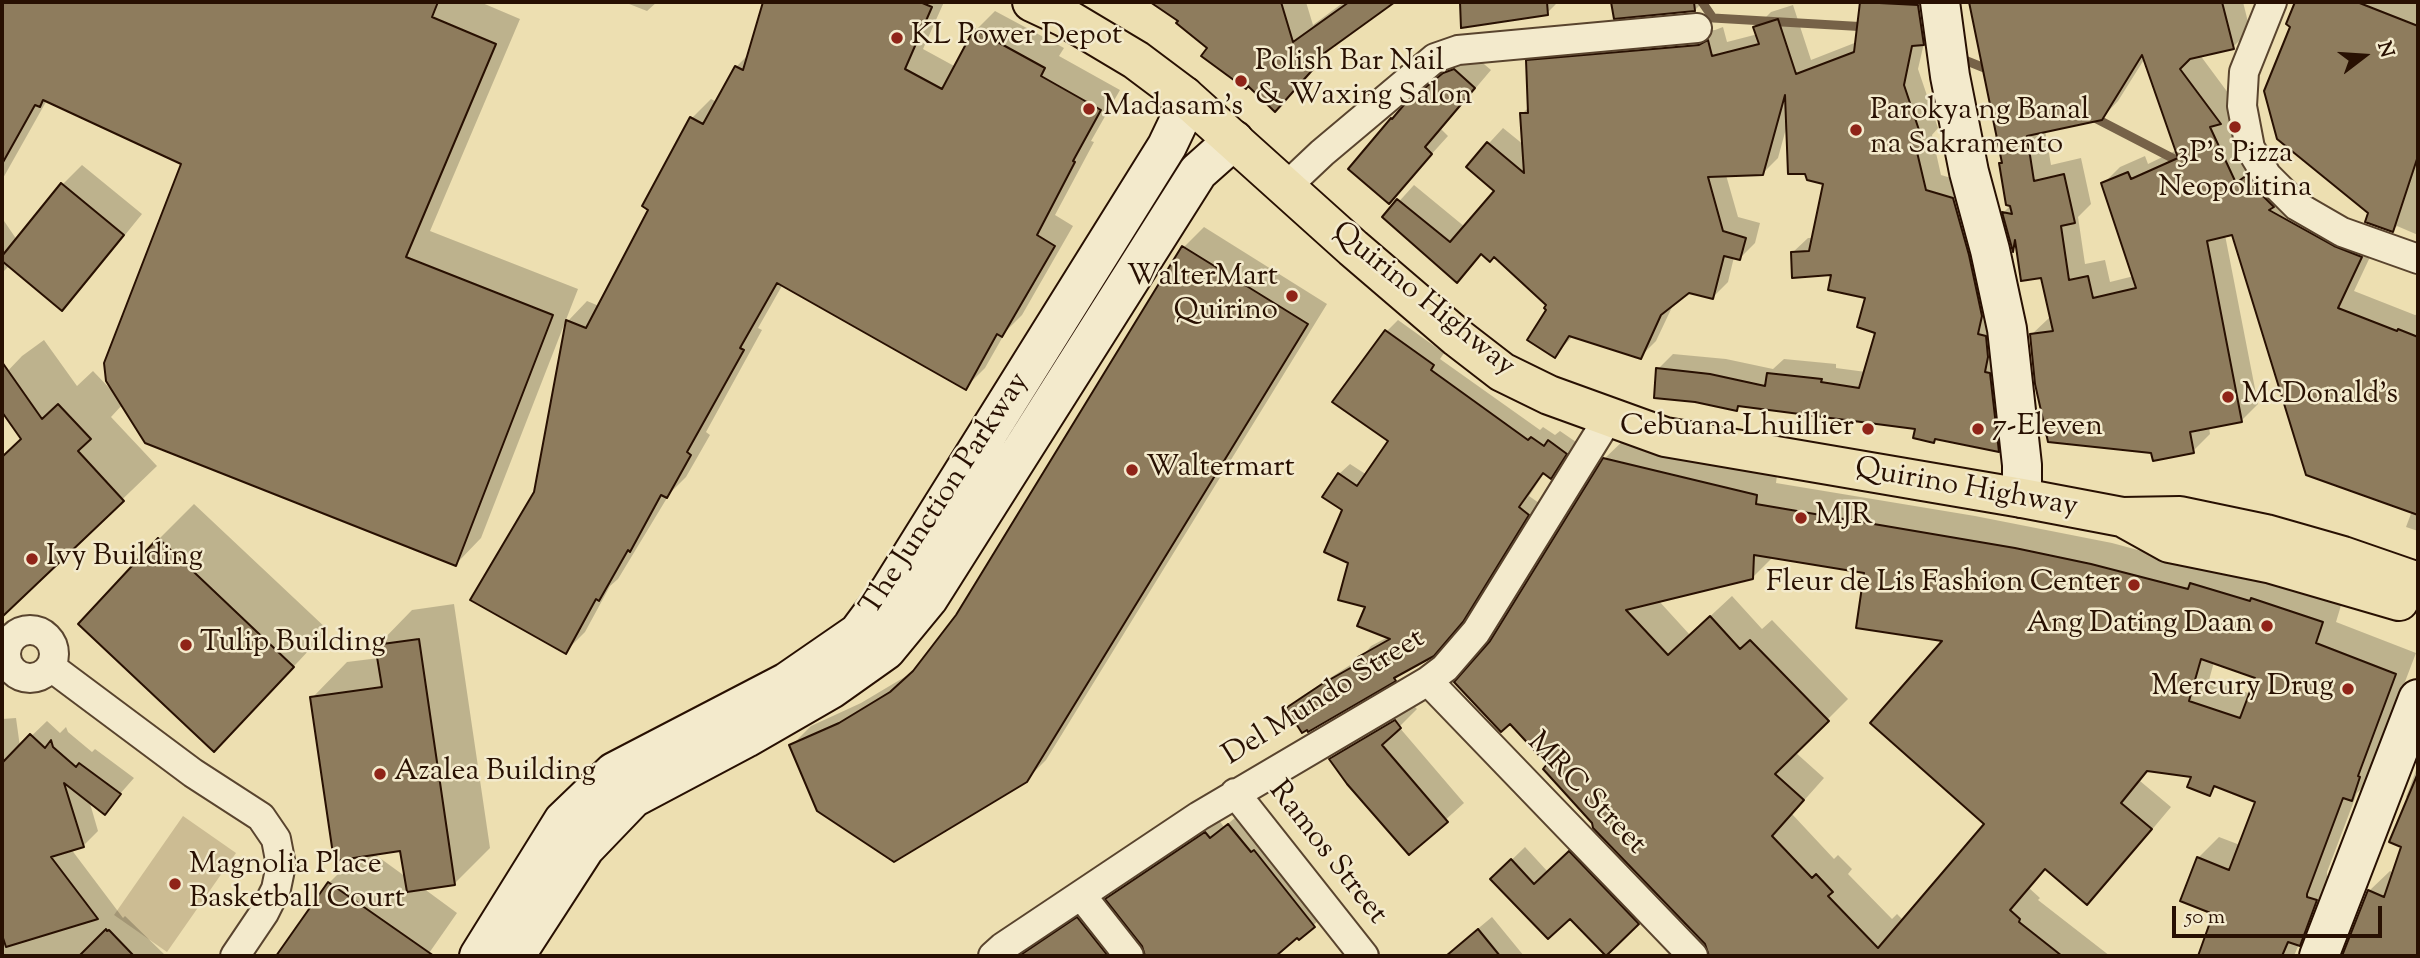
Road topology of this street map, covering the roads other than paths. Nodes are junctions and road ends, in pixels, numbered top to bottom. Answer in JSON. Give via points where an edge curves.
{"nodes":[{"id":1,"x":1032,"y":2,"type":"edge"},
{"id":2,"x":1940,"y":2,"type":"edge"},
{"id":3,"x":2272,"y":2,"type":"edge"},
{"id":4,"x":1697,"y":28,"type":"dead end"},
{"id":5,"x":1184,"y":96,"type":"junction"},
{"id":6,"x":1234,"y":140,"type":"junction"},
{"id":7,"x":1286,"y":187,"type":"junction"},
{"id":8,"x":2418,"y":259,"type":"edge"},
{"id":9,"x":1609,"y":417,"type":"junction"},
{"id":10,"x":2022,"y":498,"type":"junction"},
{"id":11,"x":2122,"y":517,"type":"junction"},
{"id":12,"x":2418,"y":582,"type":"edge"},
{"id":13,"x":2418,"y":607,"type":"edge"},
{"id":14,"x":51,"y":667,"type":"dead end"},
{"id":15,"x":1428,"y":681,"type":"junction"},
{"id":16,"x":2418,"y":699,"type":"edge"},
{"id":17,"x":624,"y":785,"type":"junction"},
{"id":18,"x":1235,"y":793,"type":"junction"},
{"id":19,"x":1081,"y":895,"type":"junction"},
{"id":20,"x":235,"y":956,"type":"edge"},
{"id":21,"x":479,"y":956,"type":"edge"},
{"id":22,"x":515,"y":956,"type":"edge"},
{"id":23,"x":993,"y":956,"type":"edge"},
{"id":24,"x":1129,"y":956,"type":"edge"},
{"id":25,"x":1364,"y":956,"type":"edge"},
{"id":26,"x":1693,"y":956,"type":"edge"},
{"id":27,"x":2319,"y":956,"type":"edge"}],
"edges":[{"from":1,"to":5,"type":"main road","name":"Quirino Highway","via":[[1136,60]]},
{"from":2,"to":10,"type":"street","via":[[1969,172],[2007,329]]},
{"from":3,"to":8,"type":"street","via":[[2244,72],[2242,106],[2250,148],[2267,176],[2297,206],[2342,232]]},
{"from":4,"to":7,"type":"street","via":[[1458,50],[1434,58]]},
{"from":5,"to":6,"type":"main road","name":"Quirino Highway"},
{"from":5,"to":17,"type":"street","name":"The Junction Parkway","via":[[1167,146],[890,590],[858,633]]},
{"from":6,"to":7,"type":"main road","name":"Quirino Highway"},
{"from":6,"to":17,"type":"street","name":"The Junction Parkway","via":[[1198,172],[928,599],[886,650],[831,689],[746,738]]},
{"from":7,"to":9,"type":"main road","name":"Quirino Highway","via":[[1502,372]]},
{"from":9,"to":10,"type":"main road","name":"Quirino Highway","via":[[1665,437]]},
{"from":9,"to":15,"type":"street","name":"Del Mundo Street","via":[[1476,632]]},
{"from":10,"to":11,"type":"main road","name":"Quirino Highway"},
{"from":11,"to":12,"type":"main road","name":"Quirino Highway","via":[[2180,516],[2266,534]]},
{"from":11,"to":13,"type":"main road","name":"Quirino Highway","via":[[2168,543],[2272,564]]},
{"from":14,"to":20,"type":"street","via":[[193,773],[261,817],[276,839],[281,865],[276,889]]},
{"from":15,"to":18,"type":"street","name":"Del Mundo Street"},
{"from":15,"to":26,"type":"street","name":"MRC Street"},
{"from":16,"to":27,"type":"street"},
{"from":17,"to":21,"type":"street","name":"The Junction Parkway","via":[[563,821]]},
{"from":17,"to":22,"type":"street","name":"The Junction Parkway"},
{"from":18,"to":19,"type":"street","name":"Del Mundo Street"},
{"from":18,"to":25,"type":"street","name":"Ramos Street"},
{"from":19,"to":23,"type":"street","name":"Del Mundo Street"},
{"from":19,"to":24,"type":"street"}]}
